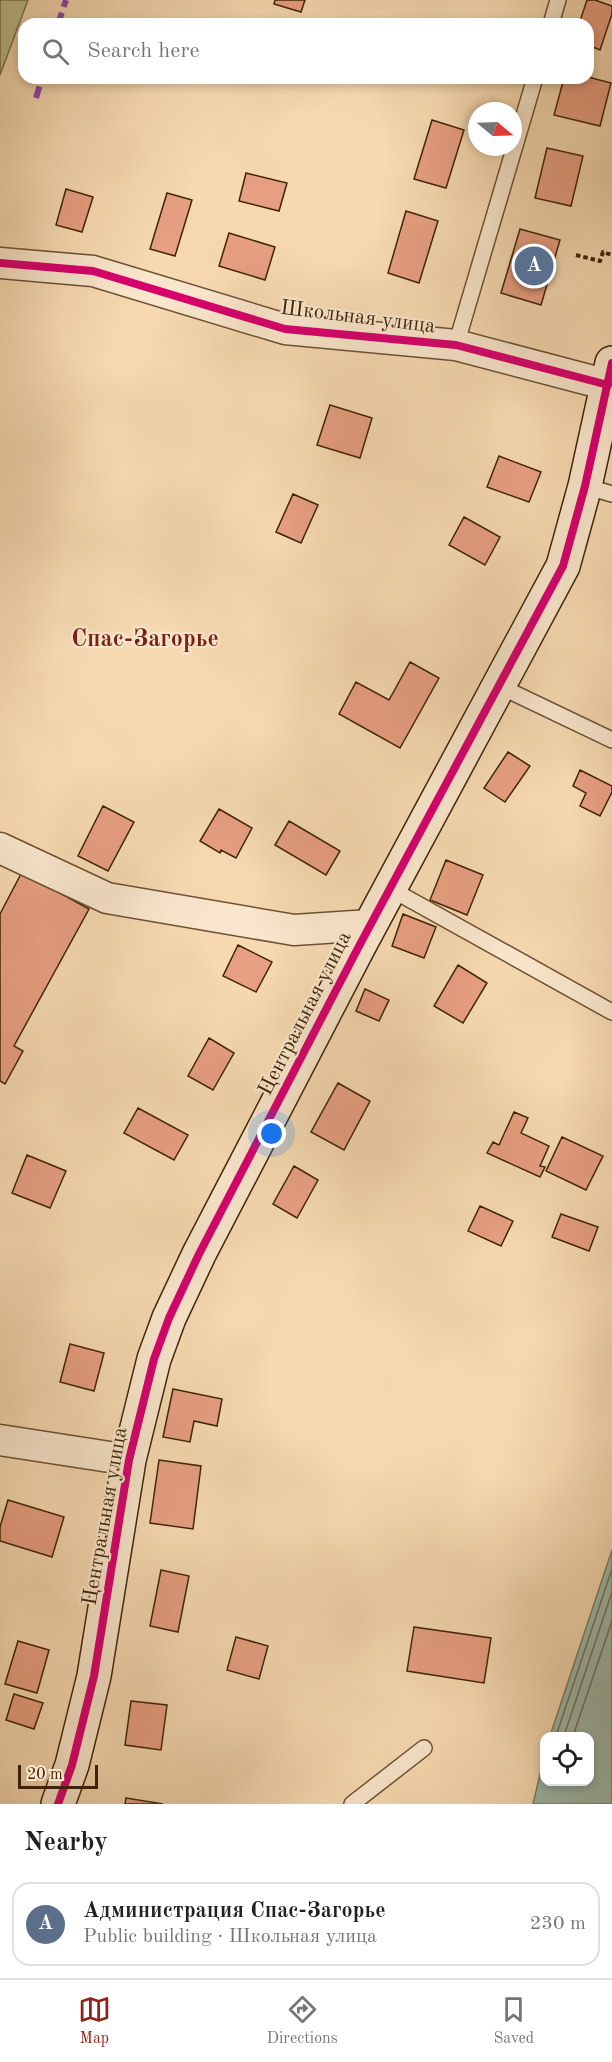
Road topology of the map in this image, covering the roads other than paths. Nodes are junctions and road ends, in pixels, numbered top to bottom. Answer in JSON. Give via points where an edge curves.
{"nodes":[{"id":1,"x":558,"y":0,"type":"edge"},
{"id":2,"x":553,"y":18,"type":"edge"},
{"id":3,"x":533,"y":84,"type":"edge"},
{"id":4,"x":0,"y":263,"type":"edge"},
{"id":5,"x":456,"y":345,"type":"junction"},
{"id":6,"x":609,"y":389,"type":"edge"},
{"id":7,"x":598,"y":490,"type":"edge"},
{"id":8,"x":499,"y":686,"type":"junction"},
{"id":9,"x":612,"y":740,"type":"edge"},
{"id":10,"x":0,"y":848,"type":"edge"},
{"id":11,"x":389,"y":888,"type":"junction"},
{"id":12,"x":370,"y":925,"type":"junction"},
{"id":13,"x":612,"y":1012,"type":"edge"},
{"id":14,"x":0,"y":1440,"type":"edge"},
{"id":15,"x":129,"y":1460,"type":"junction"},
{"id":16,"x":424,"y":1748,"type":"dead end"},
{"id":17,"x":58,"y":1804,"type":"edge"},
{"id":18,"x":352,"y":1804,"type":"edge"}],
"edges":[{"from":1,"to":2,"type":"lane"},
{"from":3,"to":5,"type":"lane"},
{"from":4,"to":5,"type":"street","name":"Школьная улица","via":[[93,271],[285,329]]},
{"from":5,"to":6,"type":"street","name":"Школьная улица"},
{"from":6,"to":7,"type":"street","name":"Центральная улица"},
{"from":7,"to":8,"type":"street","name":"Центральная улица","via":[[563,566]]},
{"from":8,"to":9,"type":"lane"},
{"from":8,"to":11,"type":"street","name":"Центральная улица"},
{"from":10,"to":12,"type":"street","via":[[106,898],[294,930]]},
{"from":11,"to":12,"type":"street","name":"Центральная улица"},
{"from":11,"to":13,"type":"lane"},
{"from":12,"to":15,"type":"street","name":"Центральная улица","via":[[169,1318],[154,1359]]},
{"from":14,"to":15,"type":"street"},
{"from":15,"to":17,"type":"street","name":"Центральная улица","via":[[94,1676]]},
{"from":16,"to":18,"type":"lane"}]}
